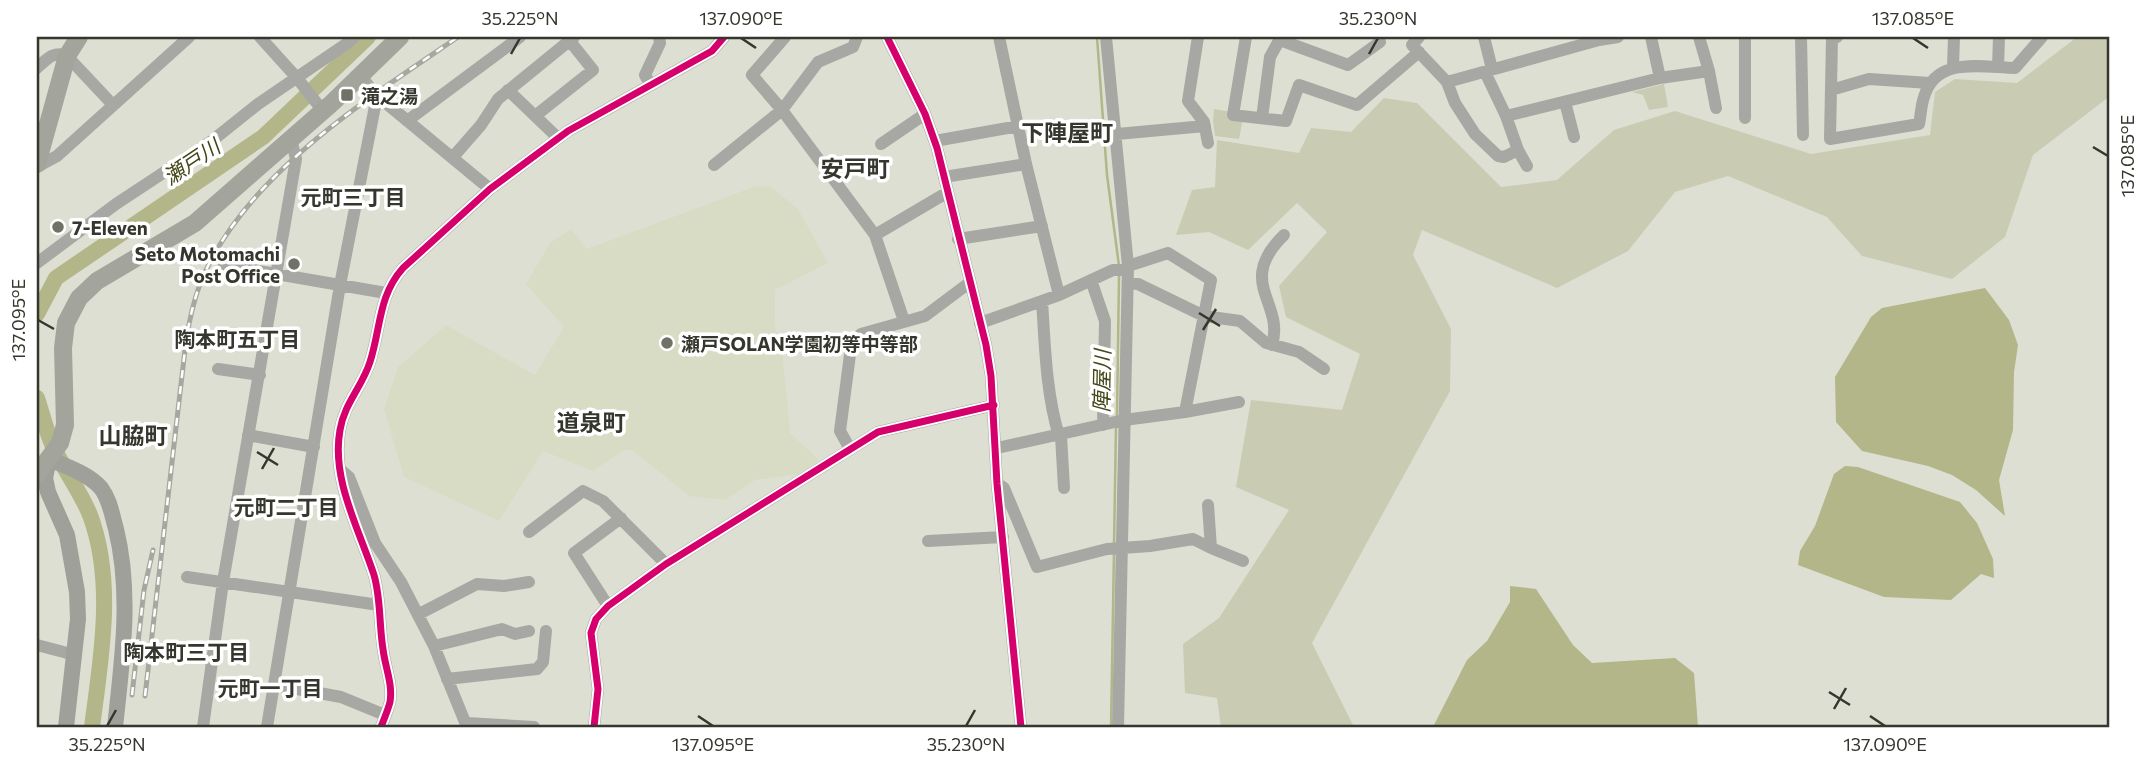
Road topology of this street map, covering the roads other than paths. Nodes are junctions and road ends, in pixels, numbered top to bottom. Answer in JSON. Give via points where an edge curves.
{"nodes":[{"id":1,"x":79,"y":37,"type":"edge"},
{"id":2,"x":189,"y":37,"type":"edge"},
{"id":3,"x":260,"y":37,"type":"edge"},
{"id":4,"x":354,"y":37,"type":"edge"},
{"id":5,"x":400,"y":37,"type":"edge"},
{"id":6,"x":520,"y":37,"type":"edge"},
{"id":7,"x":659,"y":37,"type":"edge"},
{"id":8,"x":724,"y":37,"type":"edge"},
{"id":9,"x":785,"y":37,"type":"edge"},
{"id":10,"x":857,"y":37,"type":"edge"},
{"id":11,"x":887,"y":37,"type":"edge"},
{"id":12,"x":999,"y":37,"type":"edge"},
{"id":13,"x":1107,"y":37,"type":"edge"},
{"id":14,"x":1198,"y":37,"type":"edge"},
{"id":15,"x":1246,"y":37,"type":"edge"},
{"id":16,"x":1419,"y":37,"type":"edge"},
{"id":17,"x":1484,"y":37,"type":"edge"},
{"id":18,"x":1618,"y":37,"type":"edge"},
{"id":19,"x":1651,"y":37,"type":"edge"},
{"id":20,"x":1699,"y":37,"type":"edge"},
{"id":21,"x":1745,"y":37,"type":"edge"},
{"id":22,"x":1801,"y":37,"type":"edge"},
{"id":23,"x":1838,"y":37,"type":"edge"},
{"id":24,"x":1954,"y":37,"type":"edge"},
{"id":25,"x":1999,"y":37,"type":"edge"},
{"id":26,"x":2042,"y":37,"type":"edge"},
{"id":27,"x":1598,"y":38,"type":"edge"},
{"id":28,"x":1280,"y":39,"type":"edge"},
{"id":29,"x":564,"y":40,"type":"edge"},
{"id":30,"x":1380,"y":42,"type":"dead end"},
{"id":31,"x":1419,"y":52,"type":"junction"},
{"id":32,"x":67,"y":55,"type":"junction"},
{"id":33,"x":1953,"y":66,"type":"junction"},
{"id":34,"x":37,"y":68,"type":"edge"},
{"id":35,"x":1998,"y":68,"type":"junction"},
{"id":36,"x":1488,"y":71,"type":"junction"},
{"id":37,"x":1709,"y":71,"type":"junction"},
{"id":38,"x":363,"y":74,"type":"junction"},
{"id":39,"x":1660,"y":78,"type":"junction"},
{"id":40,"x":299,"y":81,"type":"junction"},
{"id":41,"x":1447,"y":82,"type":"junction"},
{"id":42,"x":1930,"y":83,"type":"junction"},
{"id":43,"x":649,"y":84,"type":"junction"},
{"id":44,"x":508,"y":90,"type":"junction"},
{"id":45,"x":1831,"y":90,"type":"junction"},
{"id":46,"x":377,"y":96,"type":"junction"},
{"id":47,"x":1565,"y":102,"type":"junction"},
{"id":48,"x":113,"y":106,"type":"junction"},
{"id":49,"x":320,"y":108,"type":"junction"},
{"id":50,"x":1716,"y":108,"type":"dead end"},
{"id":51,"x":782,"y":110,"type":"junction"},
{"id":52,"x":925,"y":114,"type":"junction"},
{"id":53,"x":1506,"y":116,"type":"junction"},
{"id":54,"x":535,"y":117,"type":"junction"},
{"id":55,"x":1262,"y":118,"type":"junction"},
{"id":56,"x":1745,"y":118,"type":"dead end"},
{"id":57,"x":407,"y":121,"type":"junction"},
{"id":58,"x":1205,"y":126,"type":"junction"},
{"id":59,"x":1019,"y":127,"type":"junction"},
{"id":60,"x":1117,"y":134,"type":"junction"},
{"id":61,"x":1803,"y":135,"type":"dead end"},
{"id":62,"x":558,"y":138,"type":"junction"},
{"id":63,"x":1574,"y":138,"type":"dead end"},
{"id":64,"x":291,"y":139,"type":"junction"},
{"id":65,"x":935,"y":141,"type":"junction"},
{"id":66,"x":1208,"y":143,"type":"dead end"},
{"id":67,"x":881,"y":144,"type":"dead end"},
{"id":68,"x":1518,"y":150,"type":"junction"},
{"id":69,"x":453,"y":157,"type":"junction"},
{"id":70,"x":1026,"y":164,"type":"junction"},
{"id":71,"x":714,"y":165,"type":"dead end"},
{"id":72,"x":37,"y":166,"type":"edge"},
{"id":73,"x":1527,"y":166,"type":"dead end"},
{"id":74,"x":944,"y":177,"type":"junction"},
{"id":75,"x":490,"y":189,"type":"junction"},
{"id":76,"x":948,"y":192,"type":"junction"},
{"id":77,"x":1042,"y":226,"type":"junction"},
{"id":78,"x":875,"y":235,"type":"junction"},
{"id":79,"x":1284,"y":235,"type":"dead end"},
{"id":80,"x":958,"y":239,"type":"junction"},
{"id":81,"x":37,"y":263,"type":"edge"},
{"id":82,"x":224,"y":265,"type":"dead end"},
{"id":83,"x":1124,"y":269,"type":"junction"},
{"id":84,"x":275,"y":274,"type":"junction"},
{"id":85,"x":1091,"y":280,"type":"junction"},
{"id":86,"x":1128,"y":283,"type":"junction"},
{"id":87,"x":969,"y":284,"type":"junction"},
{"id":88,"x":340,"y":285,"type":"junction"},
{"id":89,"x":386,"y":293,"type":"junction"},
{"id":90,"x":1059,"y":295,"type":"junction"},
{"id":91,"x":1042,"y":301,"type":"junction"},
{"id":92,"x":1204,"y":316,"type":"junction"},
{"id":93,"x":904,"y":321,"type":"junction"},
{"id":94,"x":980,"y":323,"type":"junction"},
{"id":95,"x":1272,"y":345,"type":"junction"},
{"id":96,"x":218,"y":369,"type":"dead end"},
{"id":97,"x":1324,"y":369,"type":"dead end"},
{"id":98,"x":260,"y":375,"type":"junction"},
{"id":99,"x":1239,"y":402,"type":"dead end"},
{"id":100,"x":994,"y":405,"type":"junction"},
{"id":101,"x":1185,"y":412,"type":"junction"},
{"id":102,"x":1115,"y":422,"type":"junction"},
{"id":103,"x":248,"y":435,"type":"junction"},
{"id":104,"x":1060,"y":436,"type":"junction"},
{"id":105,"x":314,"y":447,"type":"junction"},
{"id":106,"x":997,"y":448,"type":"junction"},
{"id":107,"x":850,"y":449,"type":"junction"},
{"id":108,"x":43,"y":454,"type":"edge"},
{"id":109,"x":340,"y":469,"type":"junction"},
{"id":110,"x":37,"y":474,"type":"edge"},
{"id":111,"x":998,"y":484,"type":"junction"},
{"id":112,"x":1064,"y":488,"type":"dead end"},
{"id":113,"x":1209,"y":505,"type":"dead end"},
{"id":114,"x":621,"y":519,"type":"junction"},
{"id":115,"x":528,"y":532,"type":"dead end"},
{"id":116,"x":1003,"y":537,"type":"junction"},
{"id":117,"x":928,"y":541,"type":"dead end"},
{"id":118,"x":1211,"y":548,"type":"junction"},
{"id":119,"x":1117,"y":549,"type":"junction"},
{"id":120,"x":1243,"y":561,"type":"dead end"},
{"id":121,"x":666,"y":564,"type":"junction"},
{"id":122,"x":187,"y":577,"type":"dead end"},
{"id":123,"x":223,"y":582,"type":"junction"},
{"id":124,"x":529,"y":582,"type":"dead end"},
{"id":125,"x":290,"y":592,"type":"junction"},
{"id":126,"x":379,"y":606,"type":"junction"},
{"id":127,"x":608,"y":606,"type":"junction"},
{"id":128,"x":419,"y":614,"type":"junction"},
{"id":129,"x":529,"y":631,"type":"dead end"},
{"id":130,"x":546,"y":631,"type":"dead end"},
{"id":131,"x":37,"y":645,"type":"edge"},
{"id":132,"x":434,"y":646,"type":"junction"},
{"id":133,"x":75,"y":655,"type":"junction"},
{"id":134,"x":447,"y":679,"type":"junction"},
{"id":135,"x":275,"y":685,"type":"junction"},
{"id":136,"x":383,"y":721,"type":"edge"},
{"id":137,"x":466,"y":725,"type":"edge"},
{"id":138,"x":66,"y":727,"type":"edge"},
{"id":139,"x":115,"y":727,"type":"edge"},
{"id":140,"x":203,"y":727,"type":"edge"},
{"id":141,"x":267,"y":727,"type":"edge"},
{"id":142,"x":534,"y":727,"type":"edge"},
{"id":143,"x":594,"y":727,"type":"edge"},
{"id":144,"x":1021,"y":727,"type":"edge"},
{"id":145,"x":1118,"y":727,"type":"edge"}],
"edges":[{"from":1,"to":32,"type":"highway"},
{"from":2,"to":48,"type":"street"},
{"from":3,"to":40,"type":"street"},
{"from":4,"to":40,"type":"street"},
{"from":5,"to":38,"type":"highway"},
{"from":6,"to":57,"type":"street"},
{"from":7,"to":43,"type":"street","via":[[645,75]]},
{"from":8,"to":43,"type":"street","via":[[712,51]]},
{"from":9,"to":51,"type":"street","via":[[748,70]]},
{"from":10,"to":51,"type":"street","via":[[853,47],[818,62]]},
{"from":11,"to":52,"type":"street"},
{"from":12,"to":59,"type":"street"},
{"from":13,"to":60,"type":"street"},
{"from":14,"to":58,"type":"street","via":[[1188,101]]},
{"from":15,"to":55,"type":"street","via":[[1233,115]]},
{"from":16,"to":31,"type":"street","via":[[1412,45]]},
{"from":17,"to":36,"type":"street"},
{"from":18,"to":27,"type":"street"},
{"from":19,"to":39,"type":"street"},
{"from":20,"to":37,"type":"street"},
{"from":21,"to":56,"type":"street"},
{"from":22,"to":61,"type":"street"},
{"from":23,"to":45,"type":"street","via":[[1832,38]]},
{"from":24,"to":33,"type":"street"},
{"from":25,"to":35,"type":"street"},
{"from":26,"to":35,"type":"street","via":[[2015,68]]},
{"from":27,"to":36,"type":"street"},
{"from":28,"to":30,"type":"street","via":[[1348,65]]},
{"from":28,"to":55,"type":"street","via":[[1270,57]]},
{"from":29,"to":44,"type":"street"},
{"from":29,"to":54,"type":"street","via":[[593,70]]},
{"from":31,"to":41,"type":"street"},
{"from":31,"to":55,"type":"street","via":[[1357,104],[1299,85],[1286,121]]},
{"from":32,"to":34,"type":"street","via":[[52,55]]},
{"from":32,"to":48,"type":"street"},
{"from":32,"to":72,"type":"highway"},
{"from":33,"to":35,"type":"street"},
{"from":33,"to":42,"type":"street"},
{"from":36,"to":41,"type":"street"},
{"from":36,"to":53,"type":"street"},
{"from":37,"to":39,"type":"street"},
{"from":37,"to":50,"type":"street"},
{"from":38,"to":46,"type":"street"},
{"from":38,"to":49,"type":"highway"},
{"from":39,"to":47,"type":"street"},
{"from":40,"to":49,"type":"street"},
{"from":40,"to":81,"type":"street","via":[[258,104]]},
{"from":41,"to":68,"type":"street","via":[[1475,134],[1498,156]]},
{"from":42,"to":45,"type":"street","via":[[1869,79]]},
{"from":42,"to":45,"type":"street","via":[[1919,124],[1830,139]]},
{"from":43,"to":62,"type":"street"},
{"from":44,"to":54,"type":"street"},
{"from":44,"to":69,"type":"street"},
{"from":46,"to":57,"type":"street"},
{"from":46,"to":88,"type":"street"},
{"from":47,"to":53,"type":"street"},
{"from":47,"to":63,"type":"street"},
{"from":48,"to":72,"type":"street","via":[[57,156]]},
{"from":49,"to":64,"type":"highway"},
{"from":51,"to":71,"type":"street"},
{"from":51,"to":78,"type":"street"},
{"from":52,"to":65,"type":"street"},
{"from":52,"to":67,"type":"street"},
{"from":53,"to":68,"type":"street"},
{"from":54,"to":62,"type":"street"},
{"from":57,"to":69,"type":"street"},
{"from":58,"to":60,"type":"street"},
{"from":58,"to":66,"type":"street"},
{"from":59,"to":65,"type":"street"},
{"from":59,"to":70,"type":"street"},
{"from":60,"to":83,"type":"street"},
{"from":62,"to":75,"type":"street"},
{"from":64,"to":84,"type":"street","via":[[296,159]]},
{"from":64,"to":108,"type":"highway","via":[[195,223],[97,281],[79,298],[65,323],[65,425],[60,443]]},
{"from":65,"to":74,"type":"street"},
{"from":68,"to":73,"type":"street"},
{"from":69,"to":75,"type":"street"},
{"from":70,"to":74,"type":"street"},
{"from":70,"to":77,"type":"street"},
{"from":74,"to":76,"type":"street"},
{"from":75,"to":89,"type":"street","via":[[403,268]]},
{"from":76,"to":78,"type":"street"},
{"from":76,"to":80,"type":"street"},
{"from":77,"to":80,"type":"street"},
{"from":77,"to":90,"type":"street"},
{"from":78,"to":93,"type":"street"},
{"from":79,"to":95,"type":"street","via":[[1264,262],[1262,282],[1275,333]]},
{"from":80,"to":87,"type":"street"},
{"from":82,"to":84,"type":"street"},
{"from":83,"to":85,"type":"street"},
{"from":83,"to":86,"type":"street"},
{"from":83,"to":92,"type":"street","via":[[1168,253],[1211,280]]},
{"from":84,"to":88,"type":"street"},
{"from":84,"to":98,"type":"street"},
{"from":85,"to":90,"type":"street"},
{"from":85,"to":102,"type":"street","via":[[1105,321]]},
{"from":86,"to":92,"type":"street"},
{"from":86,"to":102,"type":"street"},
{"from":87,"to":93,"type":"street","via":[[925,316]]},
{"from":87,"to":94,"type":"street"},
{"from":88,"to":89,"type":"street"},
{"from":88,"to":105,"type":"street"},
{"from":89,"to":109,"type":"street","via":[[370,362],[348,401],[340,430]]},
{"from":90,"to":91,"type":"street"},
{"from":91,"to":94,"type":"street"},
{"from":91,"to":104,"type":"street","via":[[1052,410]]},
{"from":92,"to":95,"type":"street","via":[[1240,321]]},
{"from":92,"to":101,"type":"street"},
{"from":93,"to":107,"type":"street","via":[[861,334],[851,347],[840,431]]},
{"from":94,"to":100,"type":"street"},
{"from":95,"to":97,"type":"street","via":[[1299,352]]},
{"from":96,"to":98,"type":"street"},
{"from":98,"to":103,"type":"street"},
{"from":99,"to":101,"type":"street"},
{"from":100,"to":106,"type":"street"},
{"from":100,"to":107,"type":"street","via":[[878,432]]},
{"from":101,"to":102,"type":"street"},
{"from":102,"to":104,"type":"street"},
{"from":102,"to":119,"type":"street"},
{"from":103,"to":105,"type":"street"},
{"from":103,"to":123,"type":"street"},
{"from":104,"to":106,"type":"street"},
{"from":104,"to":112,"type":"street"},
{"from":105,"to":125,"type":"street"},
{"from":106,"to":111,"type":"street"},
{"from":107,"to":121,"type":"street"},
{"from":108,"to":110,"type":"highway"},
{"from":108,"to":133,"type":"main road","via":[[48,492],[68,535],[77,592]]},
{"from":108,"to":139,"type":"main road","via":[[99,486],[120,545],[126,616]]},
{"from":109,"to":126,"type":"street","via":[[375,578]]},
{"from":109,"to":128,"type":"street","via":[[349,477],[375,543]]},
{"from":111,"to":116,"type":"street"},
{"from":111,"to":119,"type":"street","via":[[1004,488],[1037,567]]},
{"from":113,"to":118,"type":"street"},
{"from":114,"to":115,"type":"street","via":[[603,501],[583,491]]},
{"from":114,"to":121,"type":"street"},
{"from":114,"to":127,"type":"street","via":[[574,553]]},
{"from":116,"to":117,"type":"street"},
{"from":116,"to":144,"type":"street"},
{"from":118,"to":119,"type":"street","via":[[1193,539]]},
{"from":118,"to":120,"type":"street"},
{"from":119,"to":145,"type":"street"},
{"from":121,"to":127,"type":"street"},
{"from":122,"to":123,"type":"street"},
{"from":123,"to":125,"type":"street"},
{"from":123,"to":140,"type":"street"},
{"from":124,"to":128,"type":"street","via":[[477,584]]},
{"from":125,"to":126,"type":"street"},
{"from":125,"to":135,"type":"street"},
{"from":126,"to":136,"type":"street","via":[[391,686]]},
{"from":127,"to":143,"type":"street","via":[[591,633],[598,689]]},
{"from":128,"to":132,"type":"street"},
{"from":129,"to":132,"type":"street","via":[[515,634],[502,629]]},
{"from":130,"to":134,"type":"street","via":[[543,662],[537,669]]},
{"from":131,"to":133,"type":"street"},
{"from":132,"to":134,"type":"street"},
{"from":133,"to":138,"type":"main road"},
{"from":134,"to":137,"type":"street"},
{"from":135,"to":136,"type":"street","via":[[341,697]]},
{"from":135,"to":141,"type":"street"},
{"from":137,"to":142,"type":"street"}]}
